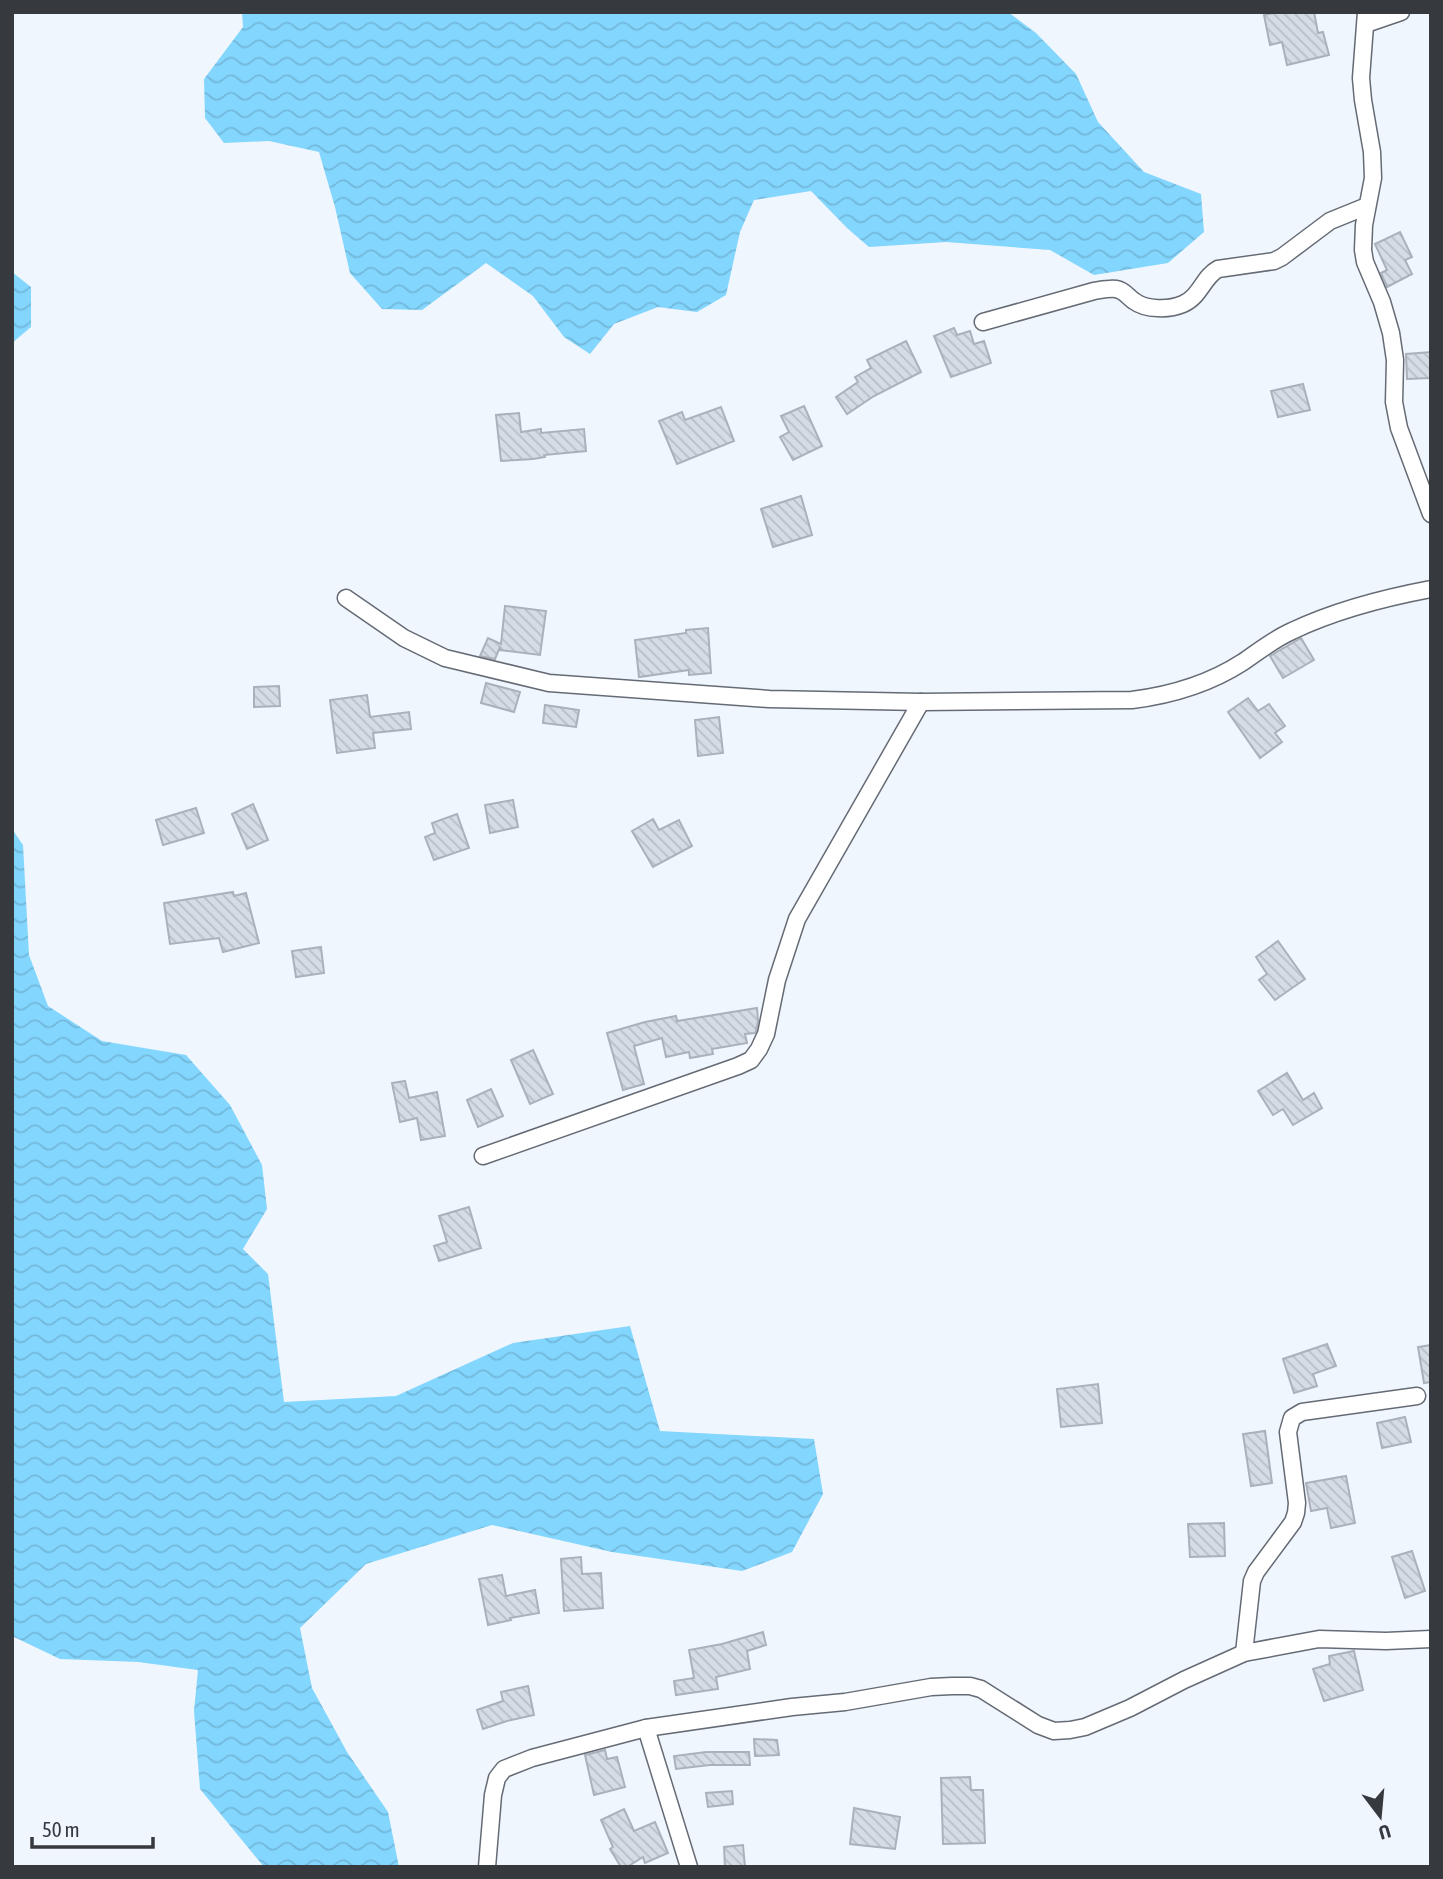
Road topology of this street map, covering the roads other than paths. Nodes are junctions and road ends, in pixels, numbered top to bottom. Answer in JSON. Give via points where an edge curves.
{"nodes":[{"id":1,"x":1401,"y":12,"type":"edge"},
{"id":2,"x":1366,"y":18,"type":"edge"},
{"id":3,"x":1367,"y":206,"type":"junction"},
{"id":4,"x":983,"y":322,"type":"dead end"},
{"id":5,"x":1431,"y":514,"type":"edge"},
{"id":6,"x":1431,"y":589,"type":"edge"},
{"id":7,"x":345,"y":598,"type":"dead end"},
{"id":8,"x":921,"y":702,"type":"junction"},
{"id":9,"x":483,"y":1156,"type":"dead end"},
{"id":10,"x":1416,"y":1396,"type":"dead end"},
{"id":11,"x":1431,"y":1639,"type":"edge"},
{"id":12,"x":1244,"y":1653,"type":"junction"},
{"id":13,"x":646,"y":1727,"type":"junction"},
{"id":14,"x":487,"y":1867,"type":"edge"},
{"id":15,"x":689,"y":1867,"type":"edge"}],
"edges":[{"from":1,"to":2,"type":"street"},
{"from":2,"to":3,"type":"street","via":[[1362,78],[1373,178]]},
{"from":3,"to":4,"type":"street","via":[[1330,221],[1274,261],[1212,272],[1198,294],[1172,308],[1136,303],[1125,292],[1111,289]]},
{"from":3,"to":5,"type":"street","via":[[1363,250],[1391,333],[1399,428]]},
{"from":6,"to":8,"type":"street","via":[[1345,610],[1292,631],[1206,682],[1156,697]]},
{"from":7,"to":8,"type":"street","via":[[404,638],[445,658],[549,684],[769,699]]},
{"from":8,"to":9,"type":"street","via":[[797,919],[766,1034],[751,1060]]},
{"from":10,"to":12,"type":"street","via":[[1302,1412],[1292,1418],[1288,1432],[1296,1513],[1252,1581]]},
{"from":11,"to":12,"type":"street","via":[[1319,1639]]},
{"from":12,"to":13,"type":"street","via":[[1070,1730],[1038,1725],[970,1686],[931,1687]]},
{"from":13,"to":14,"type":"street","via":[[504,1769],[493,1795]]},
{"from":13,"to":15,"type":"street"}]}
